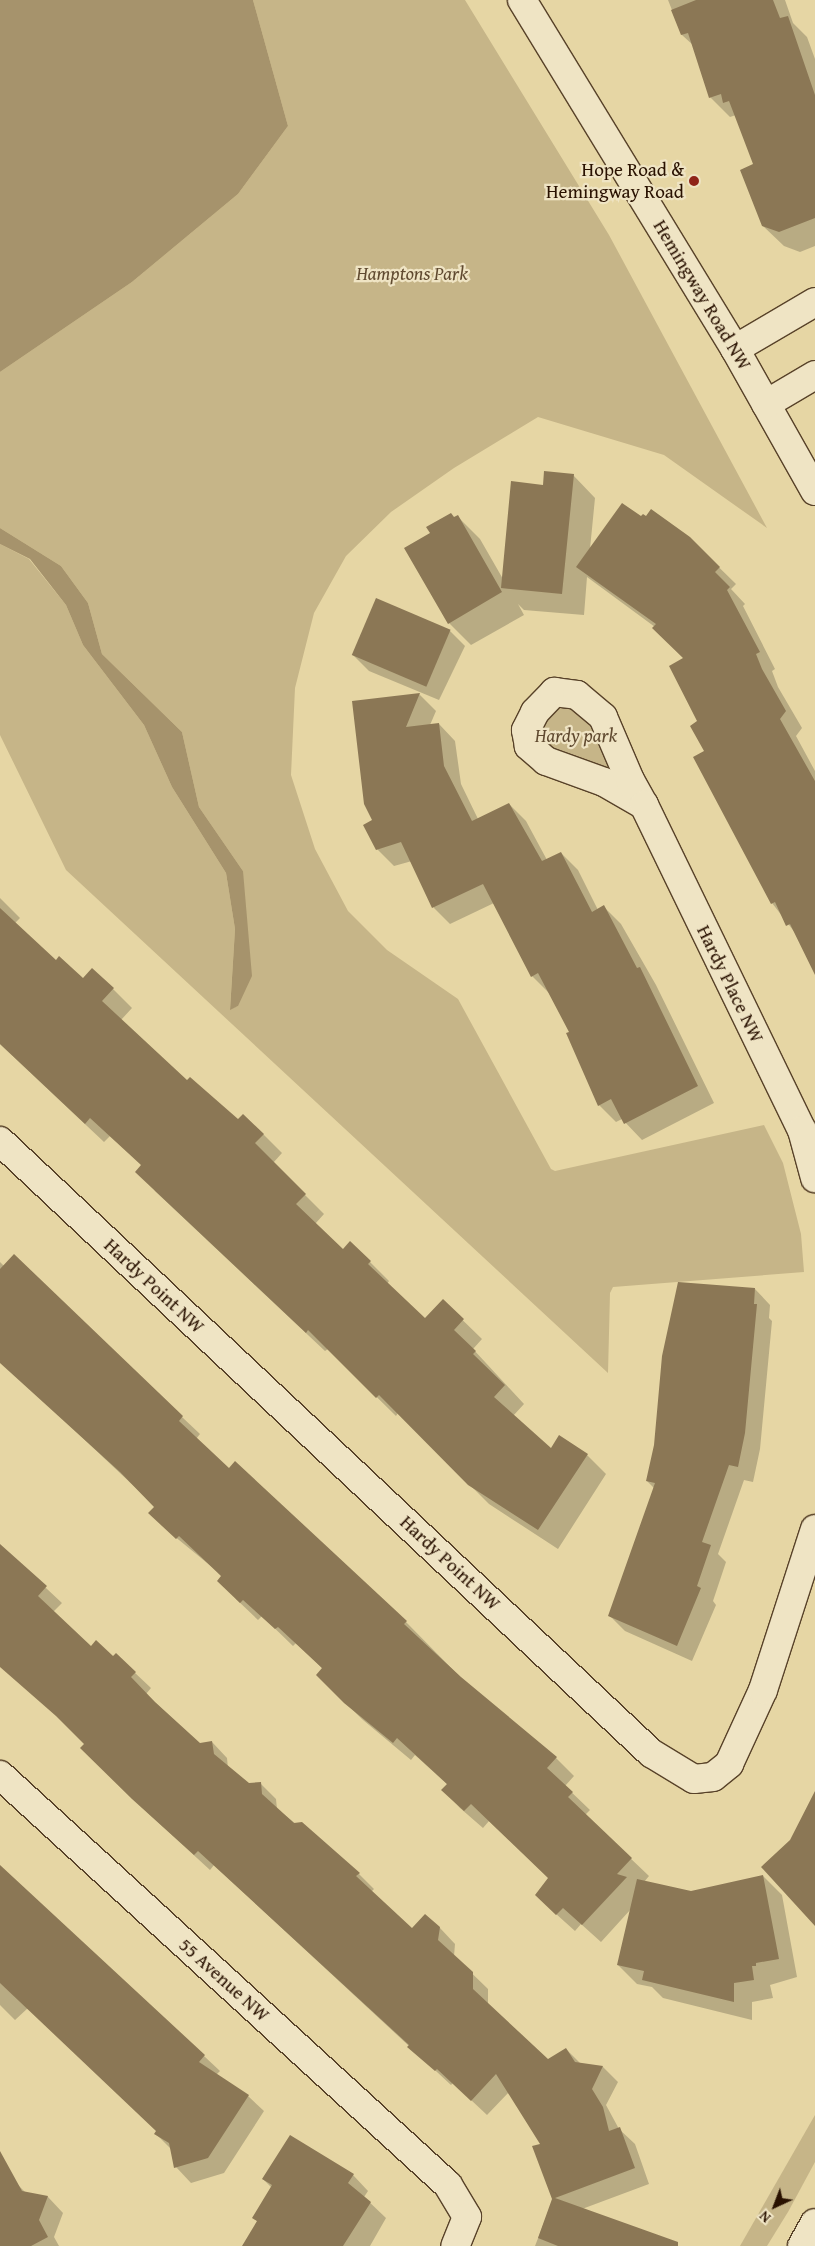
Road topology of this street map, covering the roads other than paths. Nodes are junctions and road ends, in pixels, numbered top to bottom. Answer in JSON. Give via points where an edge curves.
{"nodes":[{"id":1,"x":522,"y":0,"type":"edge"},
{"id":2,"x":815,"y":302,"type":"edge"},
{"id":3,"x":735,"y":349,"type":"junction"},
{"id":4,"x":815,"y":375,"type":"edge"},
{"id":5,"x":766,"y":404,"type":"junction"},
{"id":6,"x":815,"y":491,"type":"edge"},
{"id":7,"x":644,"y":805,"type":"junction"},
{"id":8,"x":0,"y":1141,"type":"edge"},
{"id":9,"x":814,"y":1168,"type":"edge"},
{"id":10,"x":815,"y":1529,"type":"edge"},
{"id":11,"x":0,"y":1775,"type":"edge"},
{"id":12,"x":815,"y":2223,"type":"edge"},
{"id":13,"x":455,"y":2246,"type":"edge"},
{"id":14,"x":802,"y":2246,"type":"edge"}],
"edges":[{"from":1,"to":3,"type":"street","name":"Hemingway Road NW"},
{"from":2,"to":3,"type":"street"},
{"from":3,"to":5,"type":"street","name":"Hemingway Road NW"},
{"from":4,"to":5,"type":"street"},
{"from":5,"to":6,"type":"street","name":"Hemingway Road NW"},
{"from":7,"to":7,"type":"street","name":"Hardy Place NW","via":[[604,782],[546,762],[529,746],[526,730],[535,712],[554,692],[577,695],[603,717]]},
{"from":7,"to":9,"type":"street","name":"Hardy Place NW","via":[[802,1130]]},
{"from":8,"to":10,"type":"street","name":"Hardy Point NW","via":[[651,1752],[694,1779],[713,1777],[729,1764],[763,1690]]},
{"from":11,"to":13,"type":"street","name":"55 Avenue NW","via":[[448,2184],[468,2217]]},
{"from":12,"to":14,"type":"street"}]}
